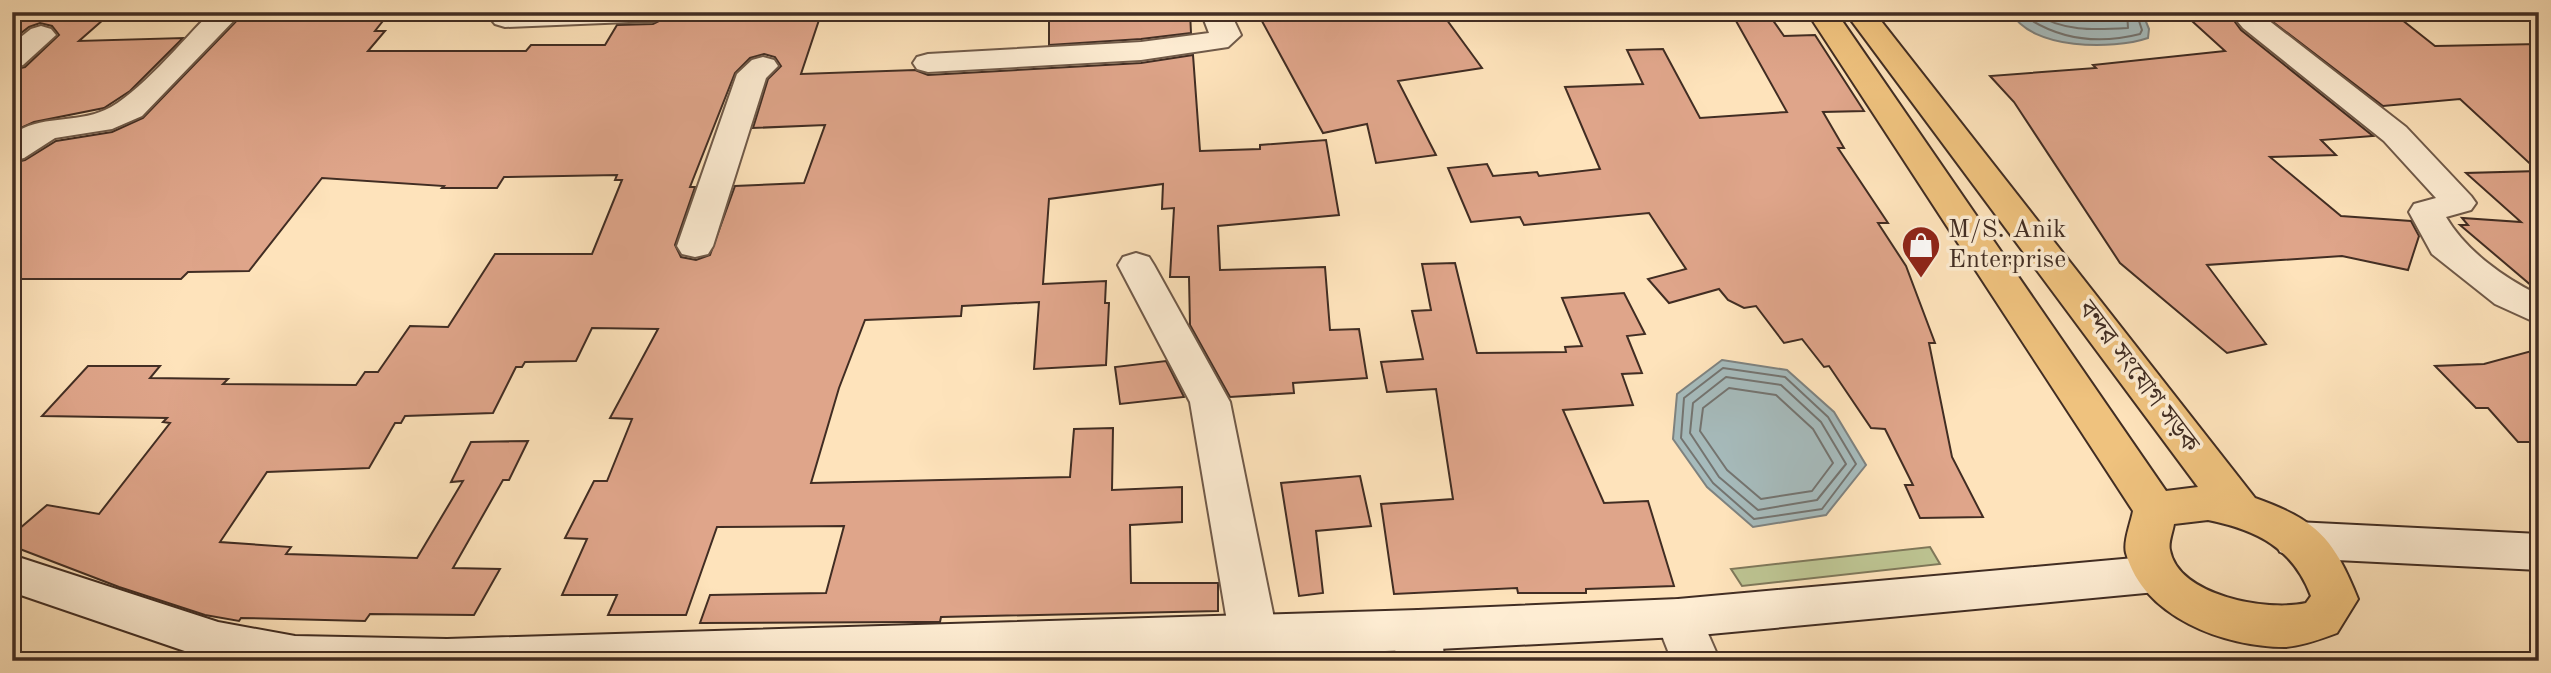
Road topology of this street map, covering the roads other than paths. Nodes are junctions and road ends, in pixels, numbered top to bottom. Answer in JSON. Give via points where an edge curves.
{"nodes":[{"id":1,"x":228,"y":12,"type":"edge"},
{"id":2,"x":653,"y":12,"type":"edge"},
{"id":3,"x":1215,"y":12,"type":"edge"},
{"id":4,"x":1821,"y":12,"type":"edge"},
{"id":5,"x":1859,"y":12,"type":"edge"},
{"id":6,"x":505,"y":18,"type":"dead end"},
{"id":7,"x":2253,"y":22,"type":"dead end"},
{"id":8,"x":41,"y":35,"type":"dead end"},
{"id":9,"x":12,"y":60,"type":"edge"},
{"id":10,"x":928,"y":63,"type":"dead end"},
{"id":11,"x":763,"y":66,"type":"dead end"},
{"id":12,"x":12,"y":151,"type":"edge"},
{"id":13,"x":695,"y":246,"type":"dead end"},
{"id":14,"x":1136,"y":265,"type":"dead end"},
{"id":15,"x":2539,"y":311,"type":"edge"},
{"id":16,"x":2238,"y":508,"type":"junction"},
{"id":17,"x":2155,"y":509,"type":"junction"},
{"id":18,"x":2296,"y":540,"type":"junction"},
{"id":19,"x":2539,"y":552,"type":"edge"},
{"id":20,"x":12,"y":573,"type":"edge"},
{"id":21,"x":2156,"y":574,"type":"junction"},
{"id":22,"x":1678,"y":618,"type":"junction"},
{"id":23,"x":1253,"y":633,"type":"junction"},
{"id":24,"x":2233,"y":644,"type":"edge"},
{"id":25,"x":1419,"y":645,"type":"edge"},
{"id":26,"x":2321,"y":649,"type":"edge"},
{"id":27,"x":927,"y":652,"type":"edge"},
{"id":28,"x":608,"y":657,"type":"edge"},
{"id":29,"x":447,"y":660,"type":"edge"},
{"id":30,"x":1696,"y":661,"type":"edge"}],
"edges":[{"from":1,"to":12,"type":"street","via":[[116,119],[42,130]]},
{"from":2,"to":6,"type":"street"},
{"from":3,"to":10,"type":"street","via":[[1226,34],[1217,41],[1141,51]]},
{"from":4,"to":17,"type":"highway","name":"বন্দর সংযোগ সড়ক"},
{"from":5,"to":16,"type":"highway","name":"বন্দর সংযোগ সড়ক"},
{"from":7,"to":15,"type":"street","via":[[2395,134],[2459,203],[2426,212],[2445,246],[2508,295]]},
{"from":8,"to":9,"type":"street"},
{"from":11,"to":13,"type":"street","via":[[752,74]]},
{"from":14,"to":23,"type":"street","via":[[1210,402]]},
{"from":16,"to":17,"type":"highway","via":[[2208,503]]},
{"from":16,"to":18,"type":"highway"},
{"from":17,"to":21,"type":"highway","via":[[2144,543]]},
{"from":18,"to":19,"type":"street"},
{"from":18,"to":26,"type":"highway","via":[[2319,561],[2333,584],[2337,606]]},
{"from":20,"to":29,"type":"street","via":[[218,642],[295,656]]},
{"from":21,"to":22,"type":"street"},
{"from":21,"to":24,"type":"highway"},
{"from":22,"to":25,"type":"street"},
{"from":22,"to":30,"type":"street"},
{"from":23,"to":25,"type":"street"},
{"from":23,"to":27,"type":"street"},
{"from":24,"to":26,"type":"highway","via":[[2255,638]]},
{"from":27,"to":28,"type":"street"},
{"from":28,"to":29,"type":"street"}]}
